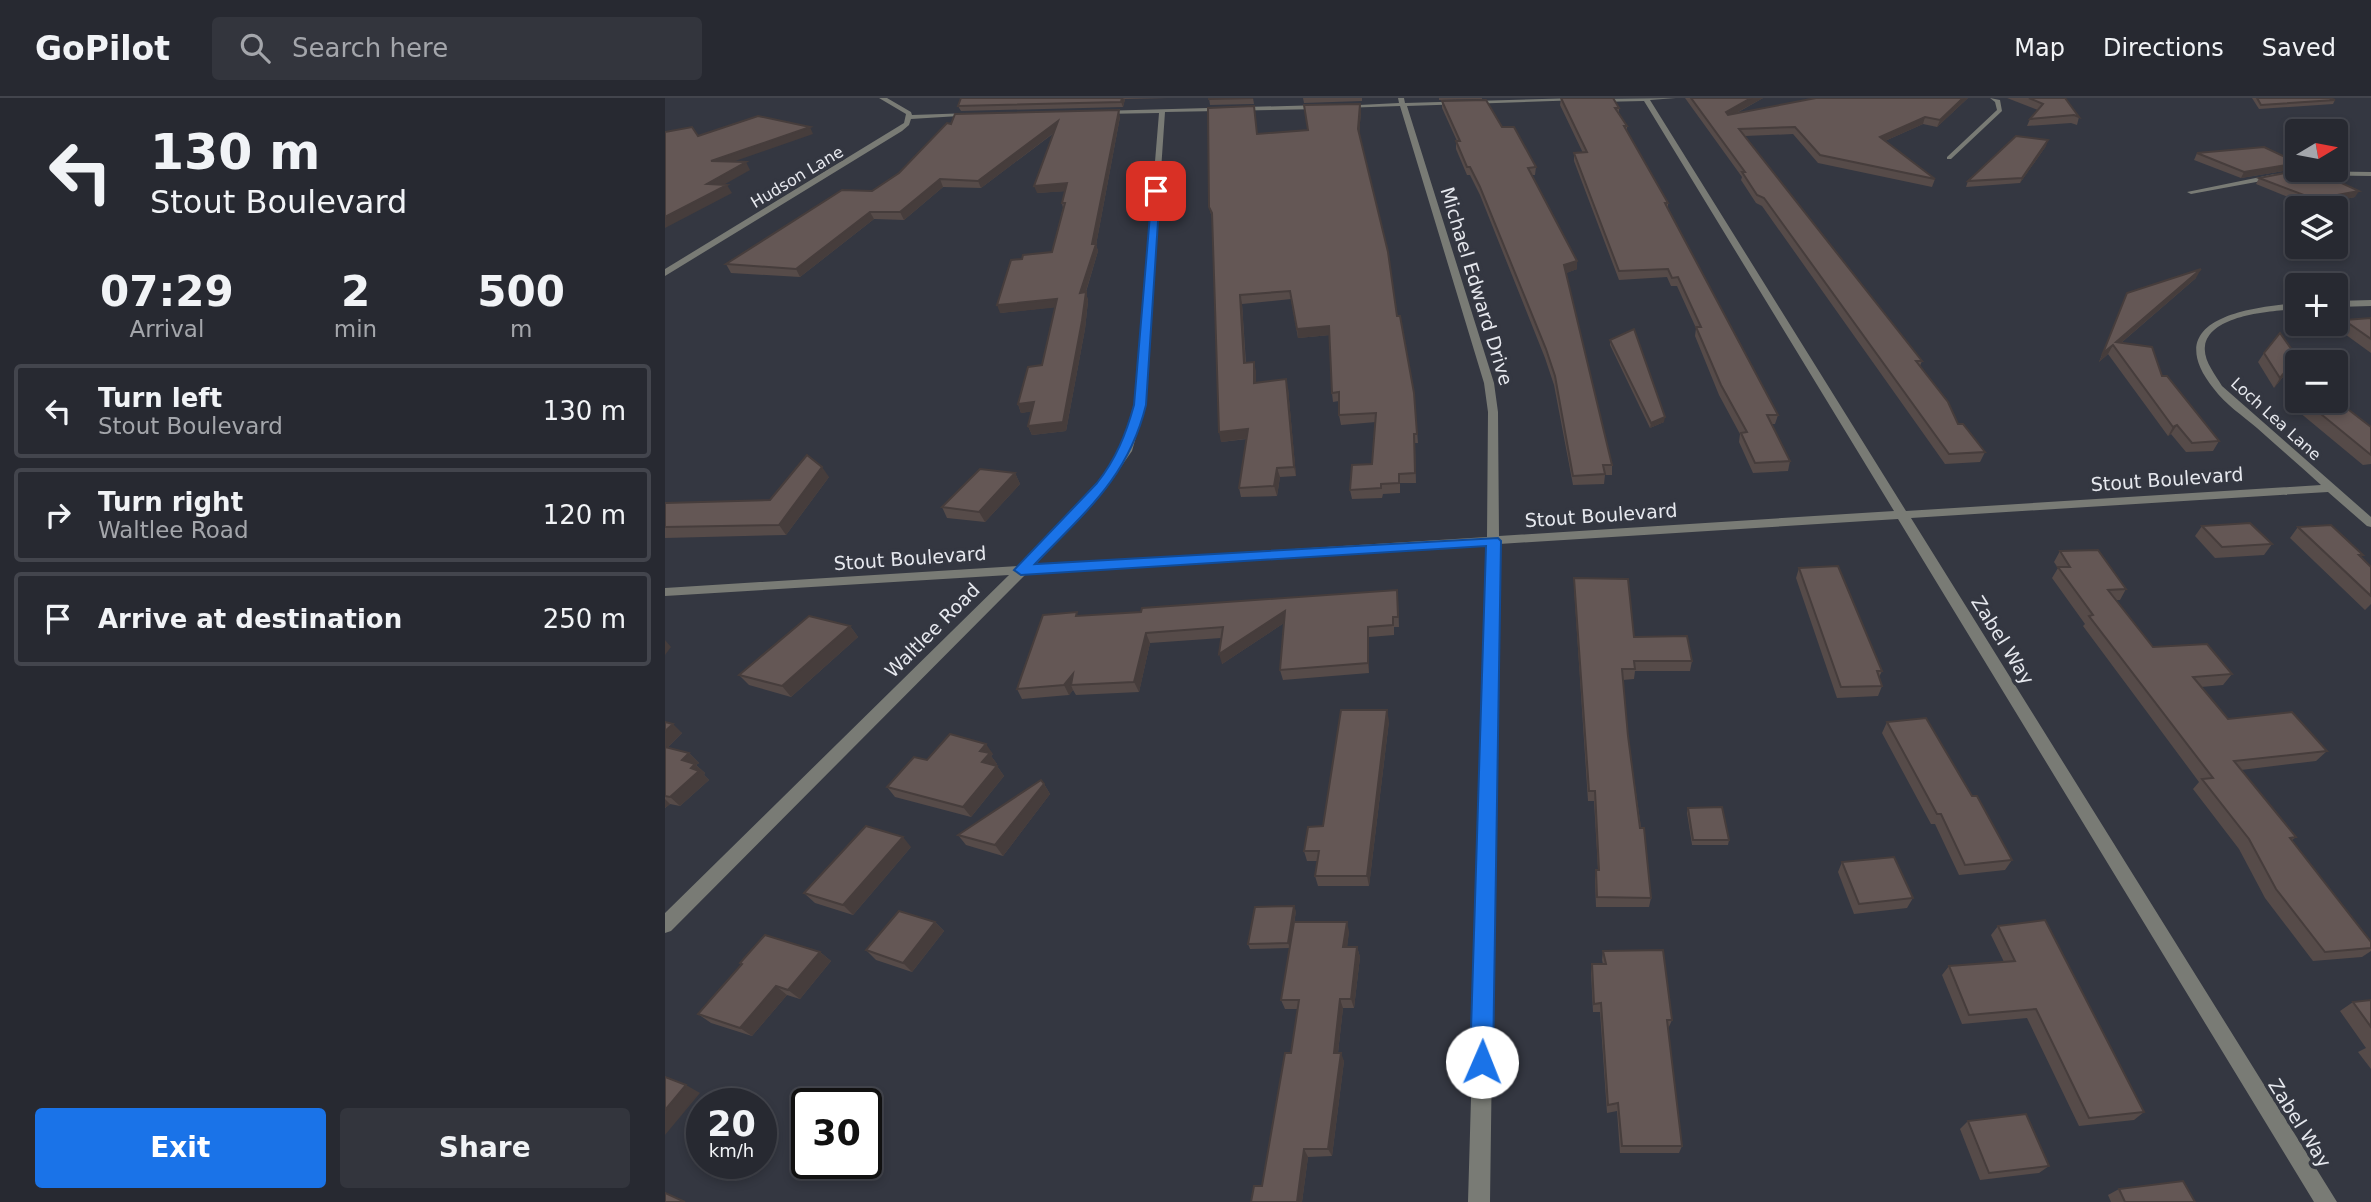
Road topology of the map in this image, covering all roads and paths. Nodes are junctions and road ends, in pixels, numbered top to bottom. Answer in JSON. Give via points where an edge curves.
{"nodes":[{"id":1,"x":882,"y":98,"type":"edge"},
{"id":2,"x":1674,"y":98,"type":"edge"},
{"id":3,"x":1993,"y":98,"type":"edge"},
{"id":4,"x":2004,"y":98,"type":"edge"},
{"id":5,"x":1646,"y":99,"type":"edge"},
{"id":6,"x":1401,"y":101,"type":"edge"},
{"id":7,"x":1162,"y":110,"type":"junction"},
{"id":8,"x":1094,"y":112,"type":"edge"},
{"id":9,"x":987,"y":115,"type":"edge"},
{"id":10,"x":909,"y":117,"type":"junction"},
{"id":11,"x":1949,"y":158,"type":"dead end"},
{"id":12,"x":2285,"y":174,"type":"edge"},
{"id":13,"x":2349,"y":174,"type":"edge"},
{"id":14,"x":2371,"y":174,"type":"edge"},
{"id":15,"x":2190,"y":192,"type":"dead end"},
{"id":16,"x":665,"y":273,"type":"edge"},
{"id":17,"x":2371,"y":303,"type":"edge"},
{"id":18,"x":2348,"y":304,"type":"edge"},
{"id":19,"x":2285,"y":307,"type":"edge"},
{"id":20,"x":2330,"y":488,"type":"junction"},
{"id":21,"x":1903,"y":515,"type":"junction"},
{"id":22,"x":2371,"y":523,"type":"edge"},
{"id":23,"x":1493,"y":541,"type":"junction"},
{"id":24,"x":1021,"y":570,"type":"junction"},
{"id":25,"x":665,"y":592,"type":"edge"},
{"id":26,"x":665,"y":925,"type":"edge"},
{"id":27,"x":1479,"y":1202,"type":"edge"},
{"id":28,"x":2326,"y":1202,"type":"edge"}],
"edges":[{"from":1,"to":10,"type":"street"},
{"from":2,"to":5,"type":"street"},
{"from":3,"to":4,"type":"street"},
{"from":3,"to":11,"type":"street","via":[[2000,110]]},
{"from":5,"to":6,"type":"street"},
{"from":5,"to":21,"type":"street","name":"Zabel Way"},
{"from":6,"to":7,"type":"street"},
{"from":6,"to":23,"type":"street","name":"Michael Edward Drive","via":[[1489,383]]},
{"from":7,"to":8,"type":"street"},
{"from":7,"to":24,"type":"street","name":"Waltlee Road","via":[[1140,405],[1132,435],[1102,486]]},
{"from":9,"to":10,"type":"street"},
{"from":10,"to":16,"type":"street","name":"Hudson Lane","via":[[907,124],[890,136]]},
{"from":12,"to":15,"type":"street"},
{"from":13,"to":14,"type":"street"},
{"from":17,"to":18,"type":"street"},
{"from":19,"to":20,"type":"street","name":"Loch Lea Lane","via":[[2252,311],[2218,323],[2203,336],[2200,361],[2218,388]]},
{"from":20,"to":21,"type":"street","name":"Stout Boulevard"},
{"from":20,"to":22,"type":"street","name":"Loch Lea Lane"},
{"from":21,"to":23,"type":"street","name":"Stout Boulevard"},
{"from":21,"to":28,"type":"street","name":"Zabel Way"},
{"from":23,"to":24,"type":"street","name":"Stout Boulevard"},
{"from":23,"to":27,"type":"street","name":"Michael Edward Drive"},
{"from":24,"to":25,"type":"street","name":"Stout Boulevard"},
{"from":24,"to":26,"type":"street","name":"Waltlee Road"}]}
